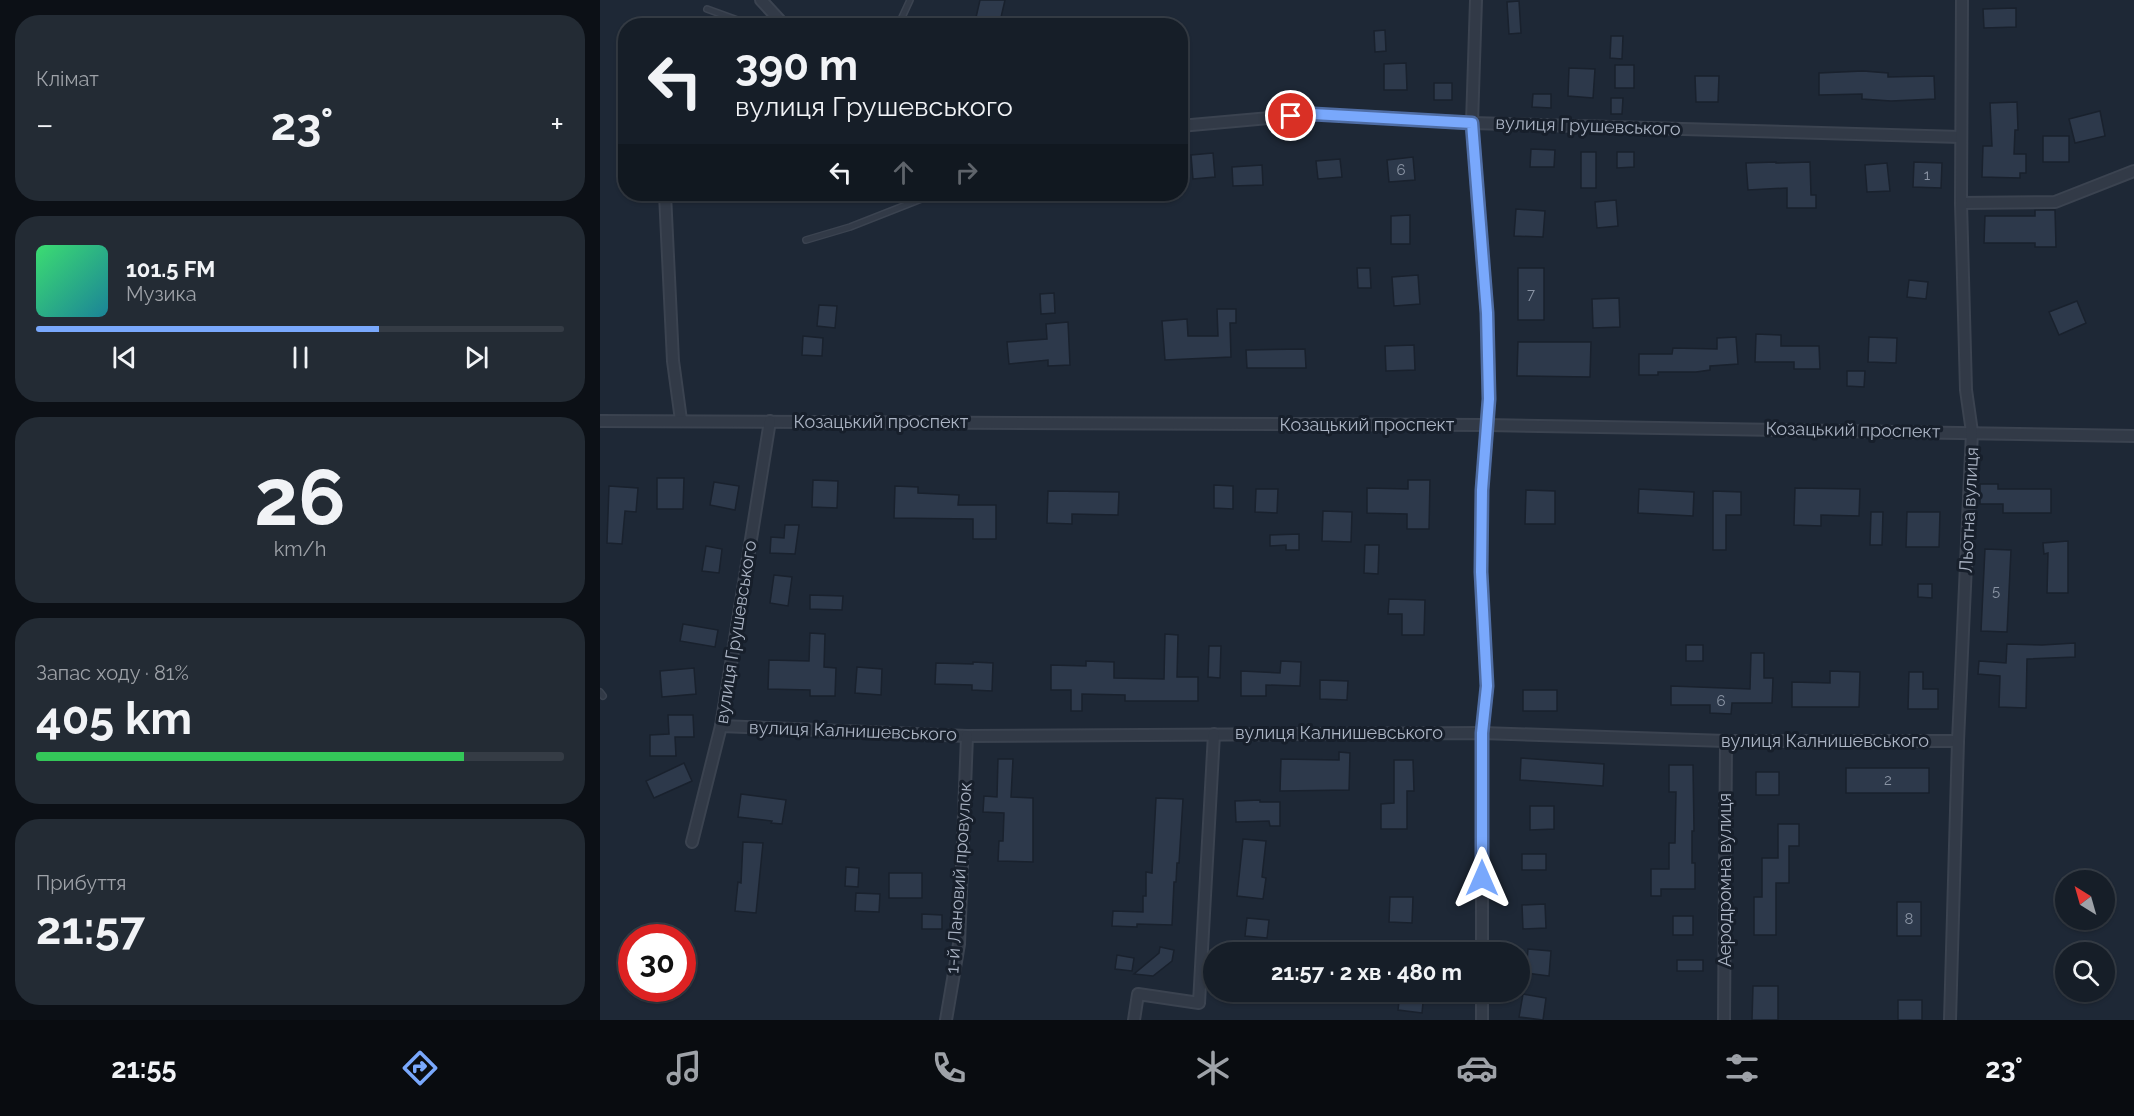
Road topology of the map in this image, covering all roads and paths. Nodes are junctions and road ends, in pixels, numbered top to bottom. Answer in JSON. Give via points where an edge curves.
{"nodes":[{"id":1,"x":761,"y":0,"type":"edge"},
{"id":2,"x":910,"y":0,"type":"edge"},
{"id":3,"x":1476,"y":0,"type":"edge"},
{"id":4,"x":1962,"y":0,"type":"edge"},
{"id":5,"x":707,"y":9,"type":"dead end"},
{"id":6,"x":732,"y":18,"type":"edge"},
{"id":7,"x":778,"y":18,"type":"edge"},
{"id":8,"x":902,"y":18,"type":"edge"},
{"id":9,"x":1472,"y":123,"type":"junction"},
{"id":10,"x":1188,"y":125,"type":"edge"},
{"id":11,"x":1961,"y":136,"type":"junction"},
{"id":12,"x":2134,"y":171,"type":"edge"},
{"id":13,"x":665,"y":201,"type":"edge"},
{"id":14,"x":916,"y":201,"type":"edge"},
{"id":15,"x":1961,"y":202,"type":"junction"},
{"id":16,"x":806,"y":240,"type":"dead end"},
{"id":17,"x":681,"y":420,"type":"junction"},
{"id":18,"x":600,"y":421,"type":"edge"},
{"id":19,"x":770,"y":421,"type":"junction"},
{"id":20,"x":1487,"y":425,"type":"junction"},
{"id":21,"x":1972,"y":432,"type":"junction"},
{"id":22,"x":2134,"y":436,"type":"edge"},
{"id":23,"x":721,"y":726,"type":"junction"},
{"id":24,"x":1482,"y":733,"type":"junction"},
{"id":25,"x":1214,"y":734,"type":"junction"},
{"id":26,"x":967,"y":736,"type":"junction"},
{"id":27,"x":1726,"y":741,"type":"junction"},
{"id":28,"x":1958,"y":741,"type":"junction"},
{"id":29,"x":692,"y":842,"type":"dead end"},
{"id":30,"x":1482,"y":942,"type":"edge"},
{"id":31,"x":1482,"y":1002,"type":"edge"},
{"id":32,"x":946,"y":1020,"type":"edge"},
{"id":33,"x":1134,"y":1020,"type":"edge"},
{"id":34,"x":1482,"y":1020,"type":"edge"},
{"id":35,"x":1724,"y":1020,"type":"edge"},
{"id":36,"x":1950,"y":1020,"type":"edge"}],
"edges":[{"from":1,"to":7,"type":"street"},
{"from":2,"to":8,"type":"lane"},
{"from":3,"to":9,"type":"street"},
{"from":4,"to":11,"type":"street","name":"Льотна вулиця"},
{"from":5,"to":6,"type":"lane"},
{"from":9,"to":10,"type":"street","name":"вулиця Грушевського","via":[[1313,114]]},
{"from":9,"to":11,"type":"street","name":"вулиця Грушевського"},
{"from":9,"to":20,"type":"street","via":[[1487,313]]},
{"from":11,"to":15,"type":"street","name":"Льотна вулиця"},
{"from":12,"to":15,"type":"street","via":[[2055,202]]},
{"from":13,"to":17,"type":"street","via":[[673,361]]},
{"from":14,"to":16,"type":"lane"},
{"from":15,"to":21,"type":"street","name":"Льотна вулиця","via":[[1966,390]]},
{"from":17,"to":18,"type":"street","name":"Козацький проспект"},
{"from":17,"to":19,"type":"street","name":"Козацький проспект"},
{"from":19,"to":20,"type":"street","name":"Козацький проспект"},
{"from":19,"to":23,"type":"street","name":"вулиця Грушевського"},
{"from":20,"to":21,"type":"street","name":"Козацький проспект"},
{"from":20,"to":24,"type":"street","via":[[1481,572],[1487,686]]},
{"from":21,"to":22,"type":"street","name":"Козацький проспект"},
{"from":21,"to":28,"type":"street","name":"Льотна вулиця"},
{"from":23,"to":26,"type":"street","name":"вулиця Калнишевського"},
{"from":23,"to":29,"type":"street","name":"вулиця Грушевського"},
{"from":24,"to":25,"type":"street","name":"вулиця Калнишевського"},
{"from":24,"to":27,"type":"street","name":"вулиця Калнишевського"},
{"from":24,"to":30,"type":"street"},
{"from":25,"to":26,"type":"street","name":"вулиця Калнишевського"},
{"from":25,"to":33,"type":"street","via":[[1199,1003],[1138,994]]},
{"from":26,"to":32,"type":"street","name":"1-й Лановий провулок","via":[[959,944]]},
{"from":27,"to":28,"type":"street","name":"вулиця Калнишевського"},
{"from":27,"to":35,"type":"street","name":"Аеродромна вулиця"},
{"from":28,"to":36,"type":"street","name":"Льотна вулиця"},
{"from":31,"to":34,"type":"street"}]}
